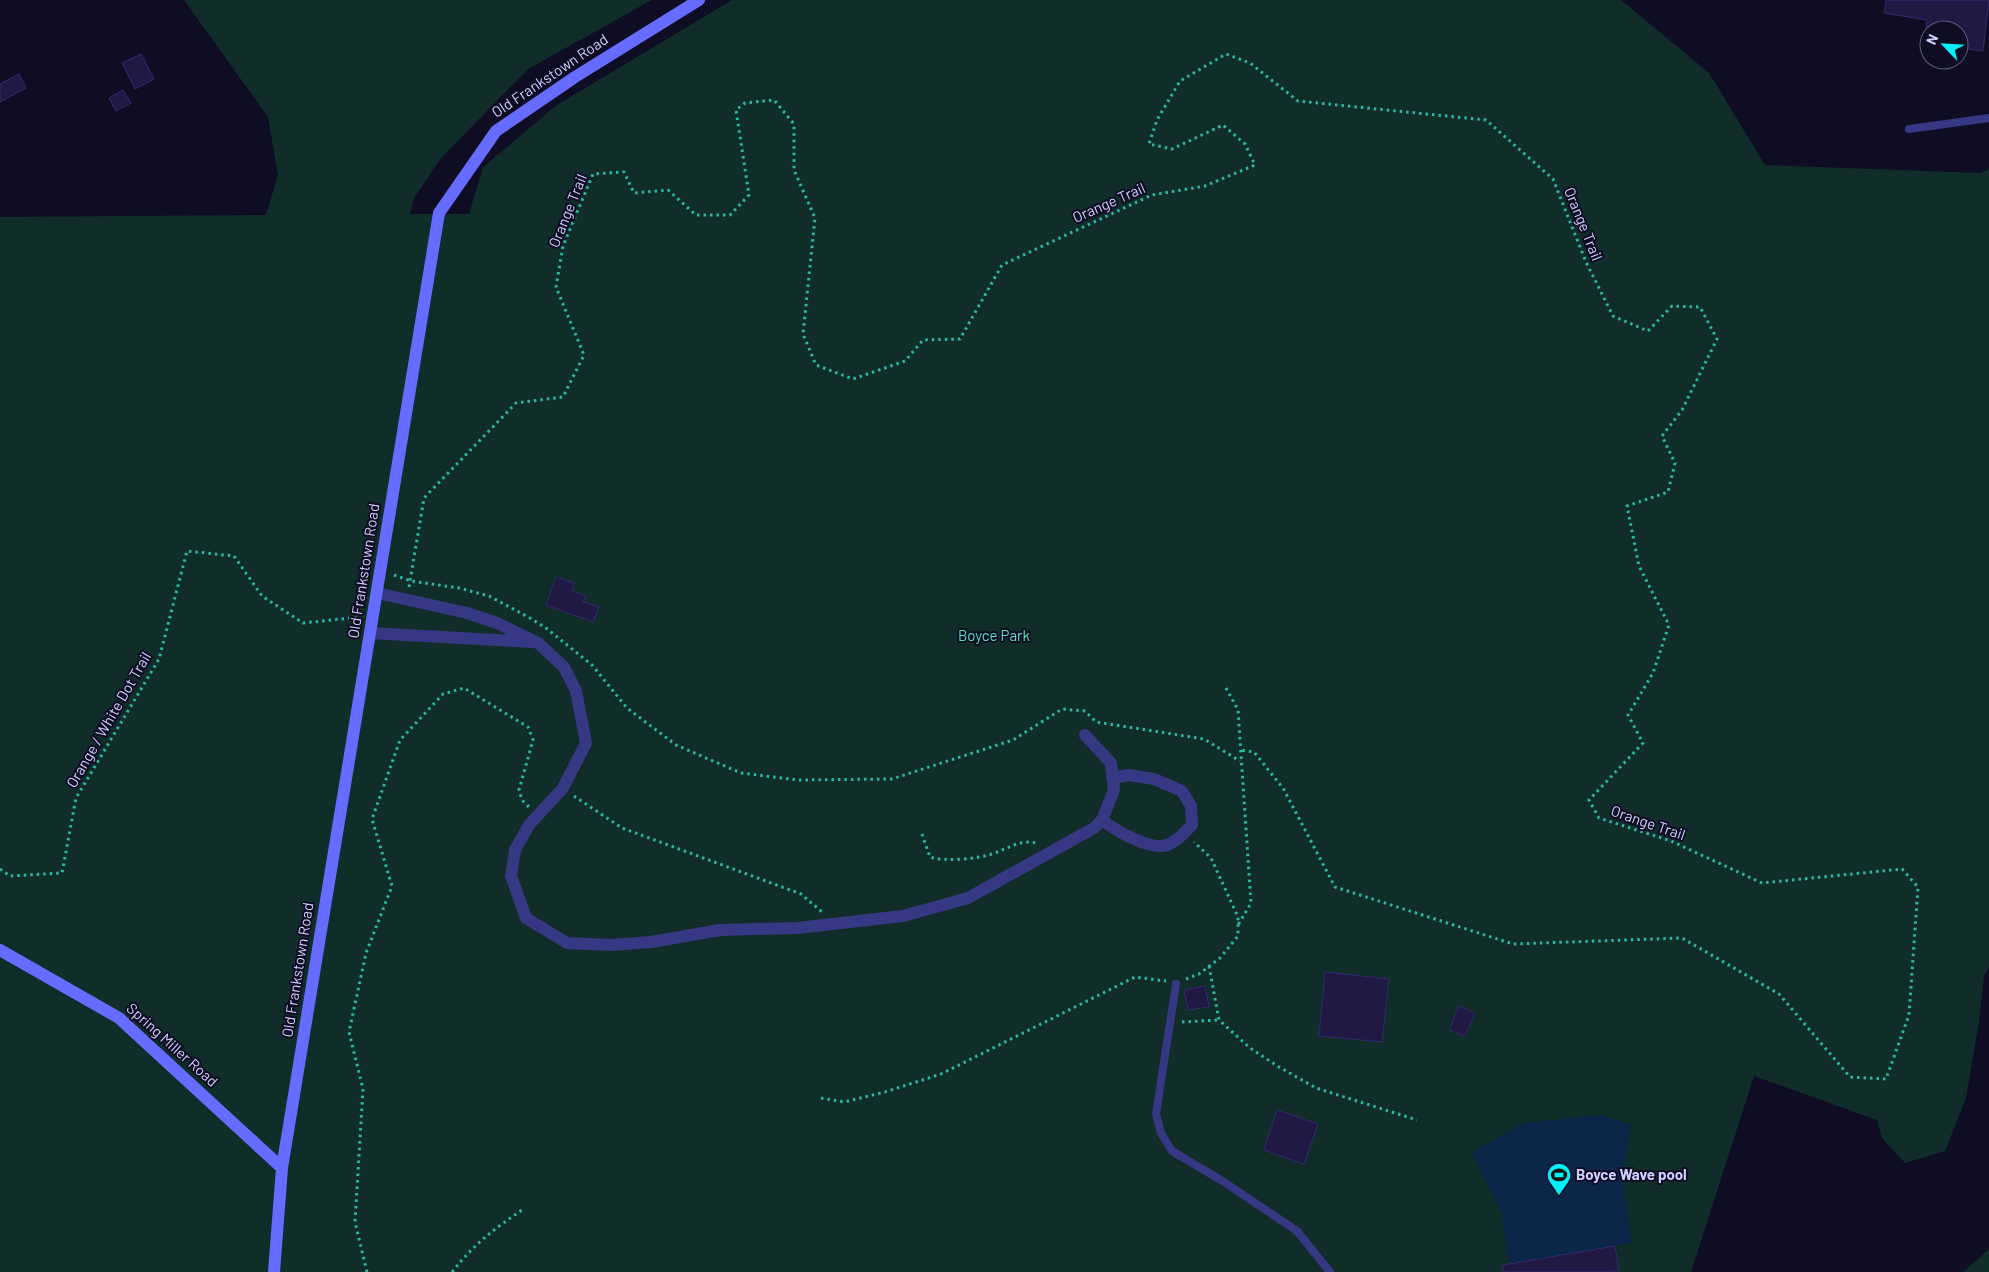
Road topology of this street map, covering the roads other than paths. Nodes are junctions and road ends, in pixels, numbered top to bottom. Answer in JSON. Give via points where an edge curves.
{"nodes":[{"id":1,"x":700,"y":0,"type":"edge"},
{"id":2,"x":1989,"y":118,"type":"edge"},
{"id":3,"x":1909,"y":129,"type":"dead end"},
{"id":4,"x":377,"y":593,"type":"junction"},
{"id":5,"x":370,"y":633,"type":"junction"},
{"id":6,"x":538,"y":643,"type":"junction"},
{"id":7,"x":1085,"y":735,"type":"dead end"},
{"id":8,"x":1112,"y":778,"type":"junction"},
{"id":9,"x":1102,"y":820,"type":"junction"},
{"id":10,"x":0,"y":950,"type":"edge"},
{"id":11,"x":1176,"y":984,"type":"road end"},
{"id":12,"x":282,"y":1168,"type":"junction"},
{"id":13,"x":274,"y":1272,"type":"edge"},
{"id":14,"x":1330,"y":1272,"type":"edge"}],
"edges":[{"from":1,"to":4,"type":"street","name":"Old Frankstown Road","via":[[575,77],[496,131],[439,213]]},
{"from":2,"to":3,"type":"lane"},
{"from":4,"to":5,"type":"street","name":"Old Frankstown Road"},
{"from":4,"to":6,"type":"street","via":[[490,620]]},
{"from":5,"to":6,"type":"street"},
{"from":5,"to":12,"type":"street","name":"Old Frankstown Road"},
{"from":6,"to":9,"type":"street","via":[[564,668],[576,691],[586,743],[563,788],[529,825],[515,850],[511,876],[526,918],[567,942],[611,945],[651,942],[720,930],[797,928],[903,916],[968,898],[1094,828]]},
{"from":7,"to":8,"type":"street","via":[[1111,763]]},
{"from":8,"to":9,"type":"street","via":[[1114,790]]},
{"from":8,"to":9,"type":"street","via":[[1129,775],[1154,779],[1182,791],[1191,806],[1192,825],[1177,840],[1165,846],[1147,843],[1115,830]]},
{"from":10,"to":12,"type":"street","name":"Spring Miller Road","via":[[119,1018]]},
{"from":11,"to":14,"type":"lane","via":[[1156,1114],[1161,1133],[1172,1151],[1297,1231]]},
{"from":12,"to":13,"type":"street","name":"Old Frankstown Road"}]}
